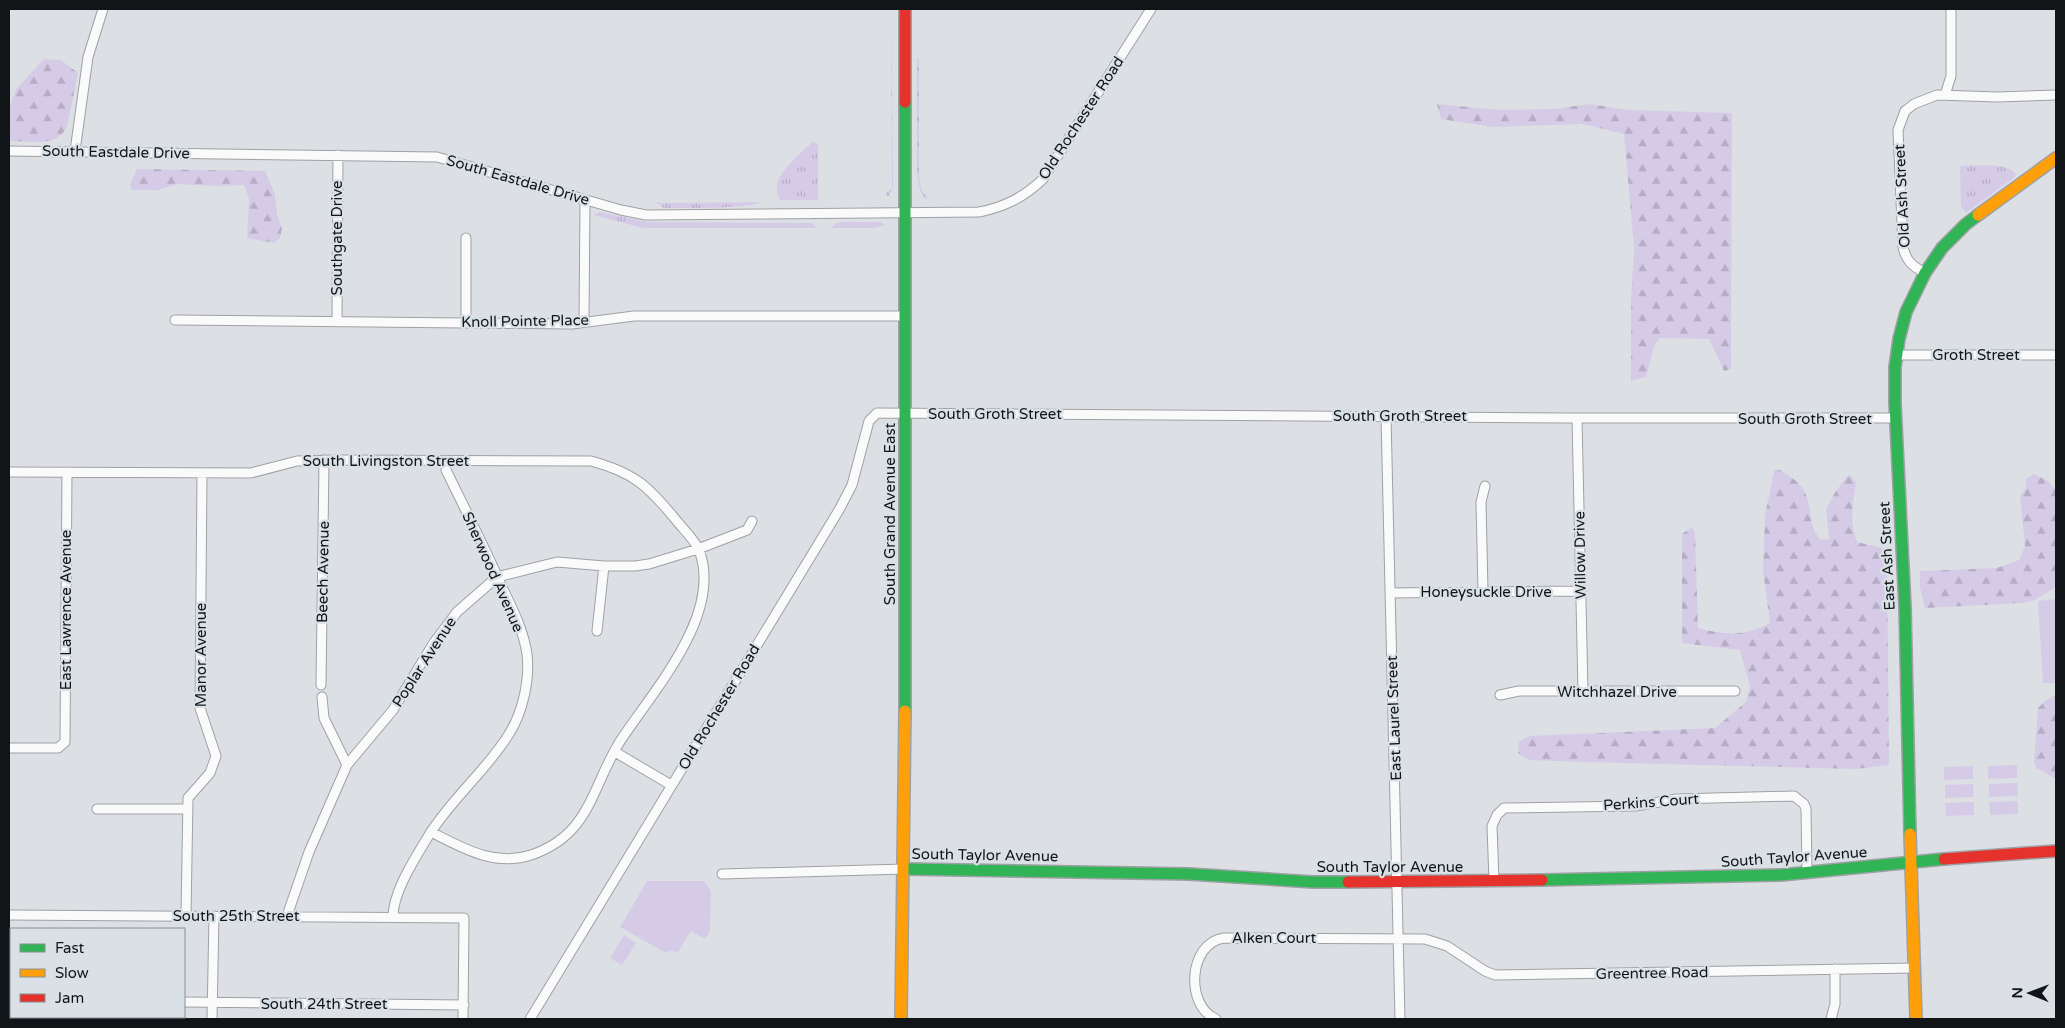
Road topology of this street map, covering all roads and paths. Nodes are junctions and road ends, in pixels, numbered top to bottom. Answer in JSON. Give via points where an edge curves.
{"nodes":[{"id":1,"x":103,"y":9,"type":"edge"},
{"id":2,"x":905,"y":9,"type":"edge"},
{"id":3,"x":1151,"y":9,"type":"edge"},
{"id":4,"x":1951,"y":9,"type":"edge"},
{"id":5,"x":1945,"y":95,"type":"junction"},
{"id":6,"x":2056,"y":95,"type":"edge"},
{"id":7,"x":9,"y":151,"type":"edge"},
{"id":8,"x":75,"y":151,"type":"junction"},
{"id":9,"x":338,"y":155,"type":"junction"},
{"id":10,"x":2056,"y":158,"type":"edge"},
{"id":11,"x":585,"y":200,"type":"junction"},
{"id":12,"x":905,"y":213,"type":"junction"},
{"id":13,"x":466,"y":238,"type":"dead end"},
{"id":14,"x":1925,"y":274,"type":"junction"},
{"id":15,"x":905,"y":316,"type":"junction"},
{"id":16,"x":175,"y":320,"type":"dead end"},
{"id":17,"x":337,"y":322,"type":"junction"},
{"id":18,"x":466,"y":322,"type":"junction"},
{"id":19,"x":584,"y":322,"type":"junction"},
{"id":20,"x":1896,"y":355,"type":"junction"},
{"id":21,"x":2056,"y":355,"type":"edge"},
{"id":22,"x":905,"y":413,"type":"junction"},
{"id":23,"x":1386,"y":416,"type":"junction"},
{"id":24,"x":1577,"y":418,"type":"junction"},
{"id":25,"x":1895,"y":418,"type":"junction"},
{"id":26,"x":324,"y":460,"type":"junction"},
{"id":27,"x":446,"y":461,"type":"junction"},
{"id":28,"x":9,"y":472,"type":"edge"},
{"id":29,"x":67,"y":472,"type":"junction"},
{"id":30,"x":202,"y":473,"type":"junction"},
{"id":31,"x":1485,"y":486,"type":"dead end"},
{"id":32,"x":752,"y":521,"type":"dead end"},
{"id":33,"x":698,"y":549,"type":"junction"},
{"id":34,"x":604,"y":566,"type":"junction"},
{"id":35,"x":497,"y":577,"type":"junction"},
{"id":36,"x":1483,"y":591,"type":"junction"},
{"id":37,"x":1581,"y":591,"type":"junction"},
{"id":38,"x":1390,"y":593,"type":"junction"},
{"id":39,"x":597,"y":631,"type":"dead end"},
{"id":40,"x":321,"y":684,"type":"dead end"},
{"id":41,"x":1736,"y":691,"type":"dead end"},
{"id":42,"x":1583,"y":692,"type":"junction"},
{"id":43,"x":1500,"y":694,"type":"dead end"},
{"id":44,"x":322,"y":697,"type":"dead end"},
{"id":45,"x":9,"y":748,"type":"edge"},
{"id":46,"x":614,"y":752,"type":"junction"},
{"id":47,"x":347,"y":765,"type":"junction"},
{"id":48,"x":671,"y":785,"type":"junction"},
{"id":49,"x":96,"y":809,"type":"dead end"},
{"id":50,"x":187,"y":809,"type":"junction"},
{"id":51,"x":431,"y":832,"type":"junction"},
{"id":52,"x":2056,"y":851,"type":"edge"},
{"id":53,"x":1910,"y":863,"type":"junction"},
{"id":54,"x":905,"y":869,"type":"junction"},
{"id":55,"x":1808,"y":873,"type":"junction"},
{"id":56,"x":722,"y":874,"type":"dead end"},
{"id":57,"x":1494,"y":881,"type":"junction"},
{"id":58,"x":1397,"y":882,"type":"junction"},
{"id":59,"x":9,"y":914,"type":"edge"},
{"id":60,"x":186,"y":916,"type":"junction"},
{"id":61,"x":214,"y":916,"type":"junction"},
{"id":62,"x":288,"y":916,"type":"junction"},
{"id":63,"x":393,"y":917,"type":"junction"},
{"id":64,"x":1398,"y":938,"type":"junction"},
{"id":65,"x":1915,"y":968,"type":"junction"},
{"id":66,"x":1835,"y":969,"type":"junction"},
{"id":67,"x":185,"y":1002,"type":"edge"},
{"id":68,"x":212,"y":1003,"type":"junction"},
{"id":69,"x":464,"y":1005,"type":"junction"},
{"id":70,"x":212,"y":1019,"type":"edge"},
{"id":71,"x":464,"y":1019,"type":"edge"},
{"id":72,"x":530,"y":1019,"type":"edge"},
{"id":73,"x":901,"y":1019,"type":"edge"},
{"id":74,"x":1216,"y":1019,"type":"edge"},
{"id":75,"x":1400,"y":1019,"type":"edge"},
{"id":76,"x":1831,"y":1019,"type":"edge"},
{"id":77,"x":1916,"y":1019,"type":"edge"}],
"edges":[{"from":1,"to":8,"type":"street","via":[[88,57]]},
{"from":2,"to":12,"type":"street","name":"South Grand Avenue East"},
{"from":3,"to":12,"type":"street","name":"Old Rochester Road","via":[[1052,166],[1027,193],[1002,207],[979,212]]},
{"from":4,"to":5,"type":"street","via":[[1951,76]]},
{"from":5,"to":6,"type":"street"},
{"from":5,"to":14,"type":"street","name":"Old Ash Street","via":[[1924,100],[1905,111],[1898,130],[1905,257]]},
{"from":7,"to":8,"type":"street","name":"South Eastdale Drive"},
{"from":8,"to":9,"type":"street","name":"South Eastdale Drive"},
{"from":9,"to":11,"type":"street","name":"South Eastdale Drive","via":[[443,158]]},
{"from":9,"to":17,"type":"street","name":"Southgate Drive"},
{"from":10,"to":14,"type":"street","name":"East Ash Street","via":[[1966,224],[1942,248]]},
{"from":11,"to":12,"type":"street","name":"South Eastdale Drive","via":[[646,215]]},
{"from":11,"to":19,"type":"street"},
{"from":12,"to":15,"type":"street","name":"South Grand Avenue East"},
{"from":13,"to":18,"type":"street"},
{"from":14,"to":20,"type":"street","name":"East Ash Street","via":[[1906,312]]},
{"from":15,"to":19,"type":"street","name":"Knoll Pointe Place","via":[[628,316]]},
{"from":15,"to":22,"type":"street","name":"South Grand Avenue East"},
{"from":16,"to":17,"type":"street","name":"Knoll Pointe Place"},
{"from":17,"to":18,"type":"street","name":"Knoll Pointe Place"},
{"from":18,"to":19,"type":"street","name":"Knoll Pointe Place"},
{"from":20,"to":21,"type":"street","name":"Groth Street"},
{"from":20,"to":25,"type":"street","name":"East Ash Street"},
{"from":22,"to":23,"type":"street","name":"South Groth Street"},
{"from":22,"to":48,"type":"street","name":"Old Rochester Road","via":[[877,413],[869,421],[852,485],[839,510]]},
{"from":22,"to":54,"type":"street","name":"South Grand Avenue East"},
{"from":23,"to":24,"type":"street","name":"South Groth Street"},
{"from":23,"to":38,"type":"street","name":"East Laurel Street"},
{"from":24,"to":25,"type":"street","name":"South Groth Street"},
{"from":24,"to":37,"type":"street","name":"Willow Drive"},
{"from":25,"to":53,"type":"street","name":"East Ash Street","via":[[1905,607]]},
{"from":26,"to":27,"type":"street","name":"South Livingston Street"},
{"from":26,"to":30,"type":"street","name":"South Livingston Street","via":[[297,461],[251,473]]},
{"from":26,"to":40,"type":"street","name":"Beech Avenue"},
{"from":27,"to":33,"type":"street","name":"South Livingston Street","via":[[591,461],[609,466],[649,488]]},
{"from":27,"to":35,"type":"street","name":"Sherwood Avenue","via":[[446,470]]},
{"from":28,"to":29,"type":"street","name":"South Livingston Street"},
{"from":29,"to":30,"type":"street","name":"South Livingston Street"},
{"from":29,"to":45,"type":"street","name":"East Lawrence Avenue","via":[[66,736],[58,748]]},
{"from":30,"to":50,"type":"street","name":"Manor Avenue","via":[[200,708],[216,756],[210,773],[188,798]]},
{"from":31,"to":36,"type":"street","via":[[1481,502]]},
{"from":32,"to":33,"type":"street","name":"Poplar Avenue","via":[[747,530]]},
{"from":33,"to":34,"type":"street","name":"Poplar Avenue","via":[[649,564]]},
{"from":33,"to":46,"type":"street","via":[[703,567],[698,612],[676,659]]},
{"from":34,"to":35,"type":"street","name":"Poplar Avenue","via":[[557,562]]},
{"from":34,"to":39,"type":"street"},
{"from":35,"to":47,"type":"street","name":"Poplar Avenue","via":[[457,612],[433,644],[393,710]]},
{"from":35,"to":51,"type":"street","name":"Sherwood Avenue","via":[[523,637],[527,655],[524,694],[510,733],[448,806]]},
{"from":36,"to":37,"type":"street","name":"Honeysuckle Drive"},
{"from":36,"to":38,"type":"street","name":"Honeysuckle Drive"},
{"from":37,"to":42,"type":"street","name":"Willow Drive"},
{"from":38,"to":58,"type":"street","name":"East Laurel Street"},
{"from":41,"to":42,"type":"street","name":"Witchhazel Drive"},
{"from":42,"to":43,"type":"street","name":"Witchhazel Drive","via":[[1519,691]]},
{"from":44,"to":47,"type":"street","via":[[324,718]]},
{"from":46,"to":48,"type":"street"},
{"from":46,"to":51,"type":"street","via":[[577,826],[538,852],[508,858],[479,855]]},
{"from":47,"to":62,"type":"street","name":"Poplar Avenue","via":[[309,852]]},
{"from":48,"to":72,"type":"street","name":"Old Rochester Road"},
{"from":49,"to":50,"type":"street"},
{"from":50,"to":60,"type":"street","name":"Manor Avenue"},
{"from":51,"to":63,"type":"street","name":"Sherwood Avenue","via":[[402,885]]},
{"from":52,"to":53,"type":"street","name":"South Taylor Avenue"},
{"from":53,"to":55,"type":"street","name":"South Taylor Avenue"},
{"from":53,"to":65,"type":"street","name":"East Ash Street"},
{"from":54,"to":56,"type":"street","name":"South Taylor Avenue"},
{"from":54,"to":58,"type":"street","name":"South Taylor Avenue","via":[[1118,872],[1313,882]]},
{"from":54,"to":73,"type":"street","name":"South Grand Avenue East"},
{"from":55,"to":57,"type":"street","name":"South Taylor Avenue"},
{"from":55,"to":57,"type":"street","name":"Perkins Court","via":[[1807,801],[1794,796],[1676,799],[1636,806],[1499,807],[1492,826]]},
{"from":57,"to":58,"type":"street","name":"South Taylor Avenue"},
{"from":58,"to":64,"type":"street","name":"East Laurel Street"},
{"from":59,"to":60,"type":"street","name":"South 25th Street"},
{"from":60,"to":61,"type":"street","name":"South 25th Street"},
{"from":61,"to":62,"type":"street","name":"South 25th Street"},
{"from":61,"to":68,"type":"street"},
{"from":62,"to":63,"type":"street","name":"South 25th Street"},
{"from":63,"to":69,"type":"street","name":"South 25th Street","via":[[464,918]]},
{"from":64,"to":66,"type":"street","name":"Greentree Road","via":[[1424,939],[1442,944],[1495,975]]},
{"from":64,"to":74,"type":"street","name":"Alken Court","via":[[1234,937],[1214,940],[1200,953],[1196,989],[1201,1008]]},
{"from":64,"to":75,"type":"street","name":"East Laurel Street"},
{"from":65,"to":66,"type":"street","name":"Greentree Road"},
{"from":65,"to":77,"type":"street","name":"East Ash Street"},
{"from":66,"to":76,"type":"street","via":[[1835,1004]]},
{"from":67,"to":68,"type":"street","name":"South 24th Street"},
{"from":68,"to":69,"type":"street","name":"South 24th Street"},
{"from":68,"to":70,"type":"street"},
{"from":69,"to":71,"type":"street"}]}
